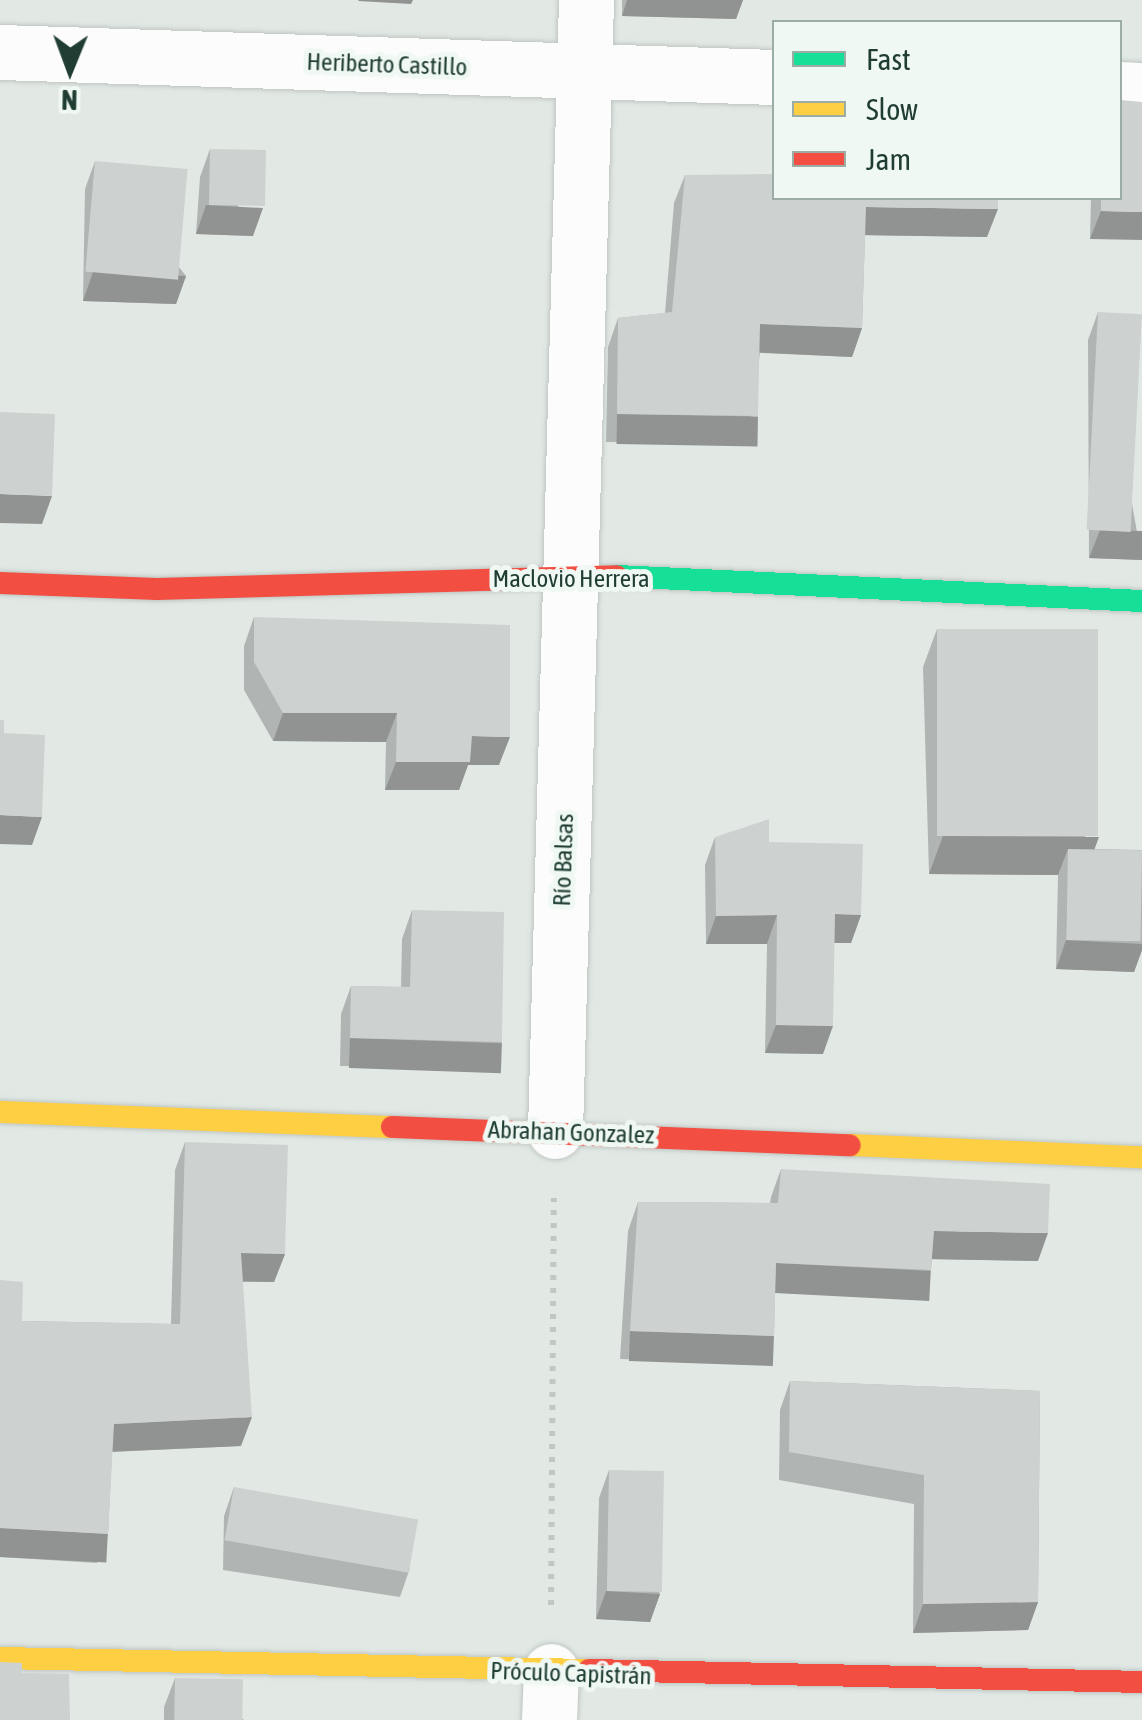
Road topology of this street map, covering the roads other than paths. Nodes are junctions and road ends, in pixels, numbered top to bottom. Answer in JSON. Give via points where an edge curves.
{"nodes":[{"id":1,"x":586,"y":0,"type":"edge"},
{"id":2,"x":0,"y":52,"type":"edge"},
{"id":3,"x":588,"y":70,"type":"junction"},
{"id":4,"x":772,"y":77,"type":"edge"},
{"id":5,"x":571,"y":574,"type":"junction"},
{"id":6,"x":0,"y":582,"type":"edge"},
{"id":7,"x":1142,"y":601,"type":"edge"},
{"id":8,"x":0,"y":1112,"type":"edge"},
{"id":9,"x":555,"y":1130,"type":"junction"},
{"id":10,"x":1142,"y":1156,"type":"edge"},
{"id":11,"x":0,"y":1658,"type":"edge"},
{"id":12,"x":1142,"y":1682,"type":"edge"},
{"id":13,"x":550,"y":1696,"type":"edge"}],
"edges":[{"from":1,"to":3,"type":"street","name":"Río Balsas"},
{"from":2,"to":3,"type":"street","name":"Heriberto Castillo"},
{"from":3,"to":4,"type":"street","name":"Heriberto Castillo"},
{"from":3,"to":5,"type":"street","name":"Río Balsas"},
{"from":5,"to":6,"type":"street","name":"Maclovio Herrera","via":[[158,588]]},
{"from":5,"to":7,"type":"street","name":"Maclovio Herrera"},
{"from":5,"to":9,"type":"street","name":"Río Balsas"},
{"from":8,"to":9,"type":"street","name":"Abrahan Gonzalez"},
{"from":9,"to":10,"type":"street","name":"Abrahan Gonzalez"},
{"from":11,"to":13,"type":"street","name":"Próculo Capistrán"},
{"from":12,"to":13,"type":"street","name":"Próculo Capistrán"}]}
